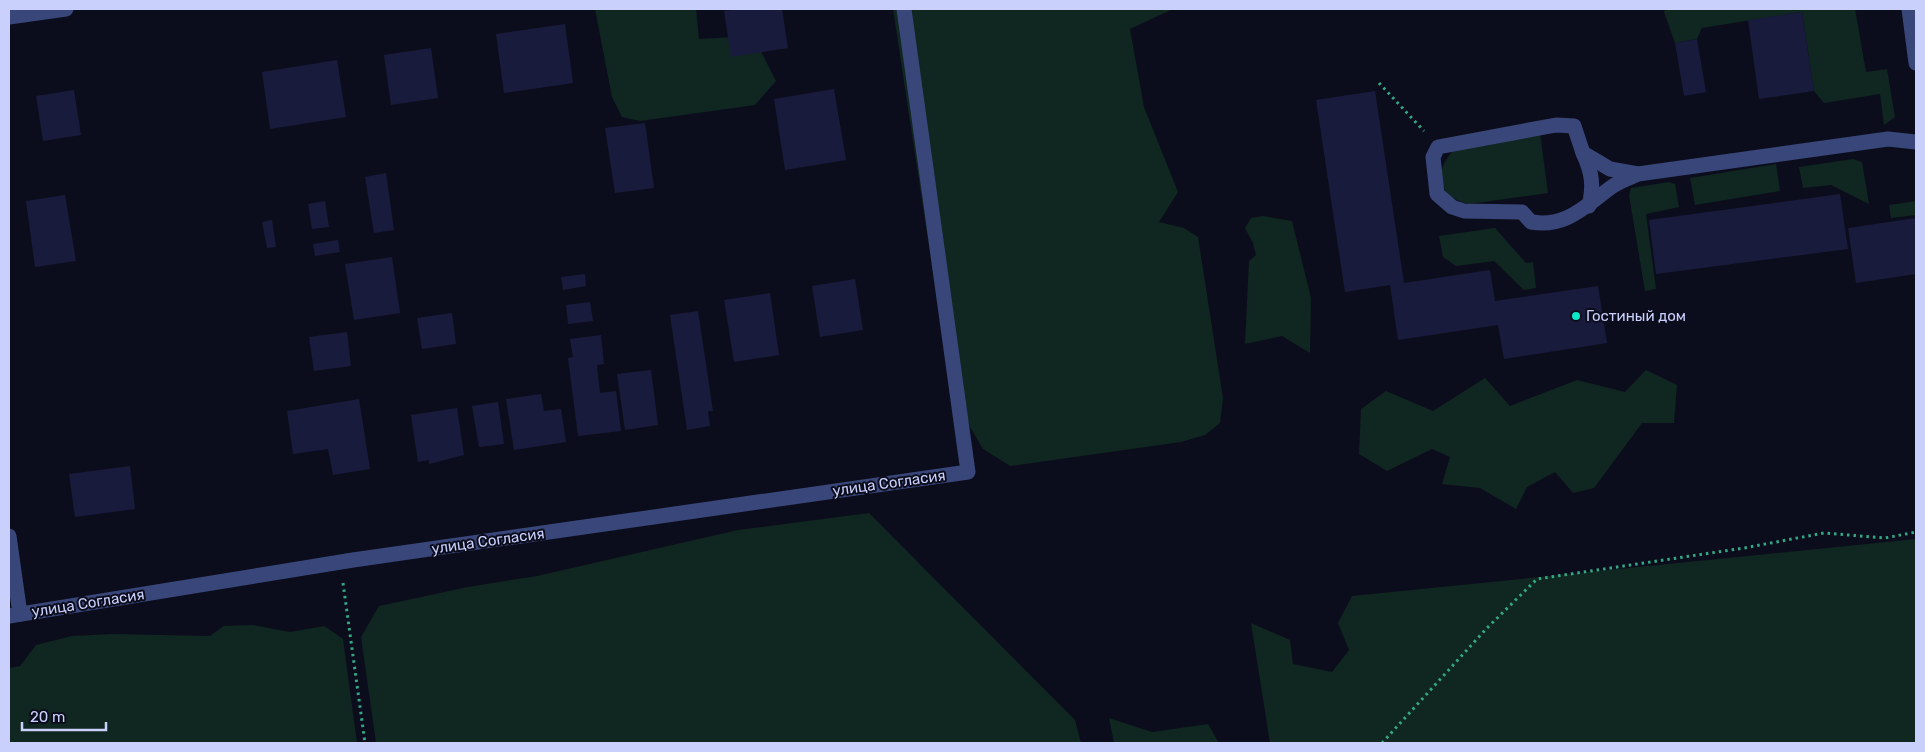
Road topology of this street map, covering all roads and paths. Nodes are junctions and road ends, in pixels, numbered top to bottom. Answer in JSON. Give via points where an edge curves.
{"nodes":[{"id":1,"x":66,"y":9,"type":"edge"},
{"id":2,"x":904,"y":9,"type":"edge"},
{"id":3,"x":1909,"y":9,"type":"edge"},
{"id":4,"x":9,"y":17,"type":"edge"},
{"id":5,"x":1916,"y":63,"type":"edge"},
{"id":6,"x":1380,"y":83,"type":"dead end"},
{"id":7,"x":1916,"y":142,"type":"edge"},
{"id":8,"x":1438,"y":146,"type":"junction"},
{"id":9,"x":1583,"y":153,"type":"junction"},
{"id":10,"x":1638,"y":174,"type":"junction"},
{"id":11,"x":1589,"y":206,"type":"junction"},
{"id":12,"x":1916,"y":532,"type":"edge"},
{"id":13,"x":9,"y":536,"type":"edge"},
{"id":14,"x":340,"y":562,"type":"junction"},
{"id":15,"x":15,"y":615,"type":"edge"},
{"id":16,"x":365,"y":743,"type":"edge"},
{"id":17,"x":1382,"y":743,"type":"edge"}],
"edges":[{"from":1,"to":4,"type":"street"},
{"from":2,"to":14,"type":"street","name":"улица Согласия","via":[[968,472]]},
{"from":3,"to":5,"type":"street"},
{"from":6,"to":8,"type":"path"},
{"from":7,"to":10,"type":"street","via":[[1888,139]]},
{"from":8,"to":9,"type":"street","via":[[1556,125],[1574,126]]},
{"from":8,"to":11,"type":"street","via":[[1433,157],[1437,194],[1452,207],[1464,211],[1522,212],[1531,222],[1545,224],[1567,220]]},
{"from":9,"to":10,"type":"street","via":[[1610,169]]},
{"from":9,"to":11,"type":"street","via":[[1591,171],[1593,188]]},
{"from":10,"to":11,"type":"street","via":[[1614,185]]},
{"from":12,"to":17,"type":"path","via":[[1885,538],[1824,533],[1537,579],[1487,628]]},
{"from":13,"to":15,"type":"street"},
{"from":14,"to":15,"type":"street","name":"улица Согласия"},
{"from":14,"to":16,"type":"path"}]}
